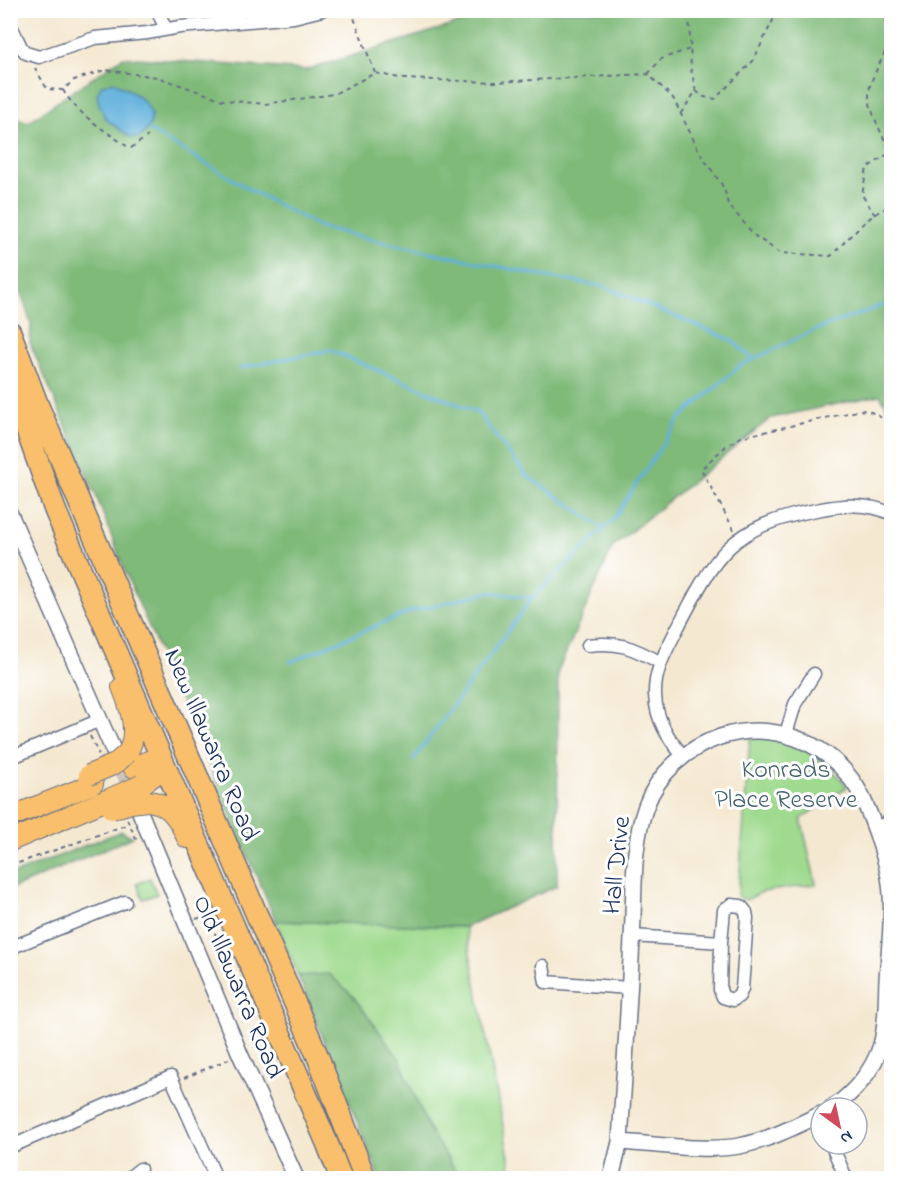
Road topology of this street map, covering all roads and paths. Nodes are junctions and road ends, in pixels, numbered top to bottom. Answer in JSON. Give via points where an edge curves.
{"nodes":[{"id":1,"x":157,"y":10,"type":"edge"},
{"id":2,"x":322,"y":10,"type":"edge"},
{"id":3,"x":351,"y":10,"type":"edge"},
{"id":4,"x":689,"y":10,"type":"edge"},
{"id":5,"x":778,"y":10,"type":"edge"},
{"id":6,"x":880,"y":10,"type":"edge"},
{"id":7,"x":293,"y":14,"type":"edge"},
{"id":8,"x":10,"y":24,"type":"edge"},
{"id":9,"x":166,"y":29,"type":"junction"},
{"id":10,"x":690,"y":49,"type":"junction"},
{"id":11,"x":33,"y":57,"type":"junction"},
{"id":12,"x":375,"y":73,"type":"junction"},
{"id":13,"x":648,"y":74,"type":"junction"},
{"id":14,"x":63,"y":90,"type":"junction"},
{"id":15,"x":696,"y":91,"type":"junction"},
{"id":16,"x":681,"y":115,"type":"junction"},
{"id":17,"x":148,"y":136,"type":"dead end"},
{"id":18,"x":891,"y":153,"type":"edge"},
{"id":19,"x":891,"y":206,"type":"edge"},
{"id":20,"x":874,"y":215,"type":"junction"},
{"id":21,"x":10,"y":332,"type":"edge"},
{"id":22,"x":10,"y":383,"type":"edge"},
{"id":23,"x":891,"y":432,"type":"edge"},
{"id":24,"x":10,"y":514,"type":"edge"},
{"id":25,"x":891,"y":514,"type":"edge"},
{"id":26,"x":739,"y":539,"type":"junction"},
{"id":27,"x":588,"y":645,"type":"dead end"},
{"id":28,"x":114,"y":646,"type":"junction"},
{"id":29,"x":661,"y":663,"type":"junction"},
{"id":30,"x":814,"y":674,"type":"dead end"},
{"id":31,"x":93,"y":722,"type":"junction"},
{"id":32,"x":786,"y":734,"type":"junction"},
{"id":33,"x":185,"y":749,"type":"junction"},
{"id":34,"x":683,"y":756,"type":"junction"},
{"id":35,"x":125,"y":757,"type":"junction"},
{"id":36,"x":10,"y":758,"type":"edge"},
{"id":37,"x":164,"y":762,"type":"junction"},
{"id":38,"x":99,"y":787,"type":"junction"},
{"id":39,"x":143,"y":799,"type":"junction"},
{"id":40,"x":10,"y":810,"type":"edge"},
{"id":41,"x":10,"y":817,"type":"edge"},
{"id":42,"x":891,"y":821,"type":"edge"},
{"id":43,"x":129,"y":824,"type":"dead end"},
{"id":44,"x":875,"y":828,"type":"junction"},
{"id":45,"x":18,"y":838,"type":"edge"},
{"id":46,"x":10,"y":866,"type":"edge"},
{"id":47,"x":213,"y":879,"type":"junction"},
{"id":48,"x":125,"y":902,"type":"dead end"},
{"id":49,"x":187,"y":921,"type":"junction"},
{"id":50,"x":633,"y":936,"type":"junction"},
{"id":51,"x":721,"y":942,"type":"junction"},
{"id":52,"x":10,"y":948,"type":"edge"},
{"id":53,"x":249,"y":965,"type":"junction"},
{"id":54,"x":543,"y":966,"type":"dead end"},
{"id":55,"x":629,"y":988,"type":"junction"},
{"id":56,"x":886,"y":1047,"type":"edge"},
{"id":57,"x":233,"y":1057,"type":"dead end"},
{"id":58,"x":172,"y":1079,"type":"junction"},
{"id":59,"x":846,"y":1096,"type":"edge"},
{"id":60,"x":809,"y":1121,"type":"edge"},
{"id":61,"x":620,"y":1142,"type":"junction"},
{"id":62,"x":10,"y":1147,"type":"edge"},
{"id":63,"x":836,"y":1156,"type":"edge"},
{"id":64,"x":140,"y":1169,"type":"dead end"},
{"id":65,"x":129,"y":1179,"type":"edge"},
{"id":66,"x":216,"y":1179,"type":"edge"},
{"id":67,"x":296,"y":1179,"type":"edge"},
{"id":68,"x":341,"y":1179,"type":"edge"},
{"id":69,"x":365,"y":1179,"type":"edge"},
{"id":70,"x":611,"y":1179,"type":"edge"},
{"id":71,"x":846,"y":1179,"type":"edge"}],
"edges":[{"from":1,"to":9,"type":"street"},
{"from":2,"to":7,"type":"street"},
{"from":3,"to":12,"type":"path"},
{"from":4,"to":10,"type":"path"},
{"from":5,"to":15,"type":"path","via":[[753,61],[715,99]]},
{"from":6,"to":18,"type":"path","via":[[890,28],[869,94]]},
{"from":7,"to":9,"type":"street"},
{"from":8,"to":11,"type":"street","via":[[21,47]]},
{"from":9,"to":11,"type":"street","via":[[95,38]]},
{"from":10,"to":13,"type":"path","via":[[661,59]]},
{"from":10,"to":15,"type":"path"},
{"from":11,"to":14,"type":"path","via":[[35,72],[47,89]]},
{"from":12,"to":13,"type":"path","via":[[404,79],[495,82]]},
{"from":12,"to":14,"type":"path","via":[[334,94],[266,104],[223,100],[157,77],[105,70],[74,80]]},
{"from":13,"to":16,"type":"path","via":[[673,98]]},
{"from":14,"to":17,"type":"path","via":[[90,120],[125,145],[131,148]]},
{"from":15,"to":16,"type":"path"},
{"from":16,"to":20,"type":"path","via":[[724,188],[728,204],[754,236],[780,253],[831,256]]},
{"from":18,"to":20,"type":"path","via":[[867,168],[862,195]]},
{"from":19,"to":20,"type":"path"},
{"from":21,"to":33,"type":"highway","name":"New Illawarra Road"},
{"from":22,"to":28,"type":"highway","name":"New Illawarra Road","via":[[55,510]]},
{"from":23,"to":26,"type":"path","via":[[881,416],[861,410],[741,437],[726,446],[701,469]]},
{"from":24,"to":31,"type":"street"},
{"from":25,"to":26,"type":"street","via":[[860,505],[834,506],[772,521]]},
{"from":26,"to":29,"type":"street","via":[[707,572]]},
{"from":27,"to":29,"type":"street","via":[[618,644]]},
{"from":28,"to":35,"type":"main road","via":[[113,666],[128,701],[133,728],[132,745]]},
{"from":28,"to":37,"type":"highway","name":"New Illawarra Road"},
{"from":29,"to":34,"type":"street","via":[[656,684],[657,708],[667,735]]},
{"from":30,"to":32,"type":"street","via":[[795,704]]},
{"from":31,"to":35,"type":"street"},
{"from":31,"to":36,"type":"street"},
{"from":31,"to":38,"type":"path"},
{"from":32,"to":34,"type":"street","name":"Hall Drive","via":[[762,730],[732,733]]},
{"from":32,"to":44,"type":"street","name":"Hall Drive","via":[[812,745],[837,763],[856,786]]},
{"from":33,"to":37,"type":"highway"},
{"from":33,"to":69,"type":"highway","name":"New Illawarra Road","via":[[318,1057]]},
{"from":34,"to":50,"type":"street","name":"Hall Drive","via":[[658,782],[642,819],[634,879]]},
{"from":35,"to":37,"type":"main road"},
{"from":35,"to":38,"type":"main road"},
{"from":37,"to":39,"type":"main road"},
{"from":37,"to":47,"type":"highway","name":"New Illawarra Road"},
{"from":38,"to":39,"type":"main road","bridge":true},
{"from":38,"to":40,"type":"main road","via":[[54,789]]},
{"from":38,"to":41,"type":"main road"},
{"from":38,"to":45,"type":"main road"},
{"from":39,"to":47,"type":"main road","via":[[164,805],[174,814],[196,863]]},
{"from":39,"to":49,"type":"street","name":"Old Illawarra Road"},
{"from":42,"to":44,"type":"street"},
{"from":43,"to":46,"type":"path"},
{"from":44,"to":56,"type":"street","name":"Hall Drive","via":[[891,894]]},
{"from":47,"to":53,"type":"highway","name":"New Illawarra Road"},
{"from":48,"to":52,"type":"street"},
{"from":49,"to":53,"type":"path","via":[[202,917],[208,921],[231,961]]},
{"from":49,"to":67,"type":"street","name":"Old Illawarra Road"},
{"from":50,"to":51,"type":"street"},
{"from":50,"to":55,"type":"street","name":"Hall Drive"},
{"from":51,"to":51,"type":"street","via":[[724,910],[730,905],[741,906],[747,918],[742,989],[733,1000],[723,997],[720,990]]},
{"from":53,"to":68,"type":"highway","name":"New Illawarra Road"},
{"from":54,"to":55,"type":"street","via":[[546,982]]},
{"from":55,"to":61,"type":"street","name":"Hall Drive"},
{"from":56,"to":59,"type":"street","name":"Hall Drive"},
{"from":57,"to":58,"type":"path"},
{"from":58,"to":62,"type":"street"},
{"from":58,"to":66,"type":"street"},
{"from":60,"to":61,"type":"street","via":[[738,1146]]},
{"from":61,"to":70,"type":"street","name":"Hall Drive"},
{"from":63,"to":71,"type":"street"},
{"from":64,"to":65,"type":"street"}]}
